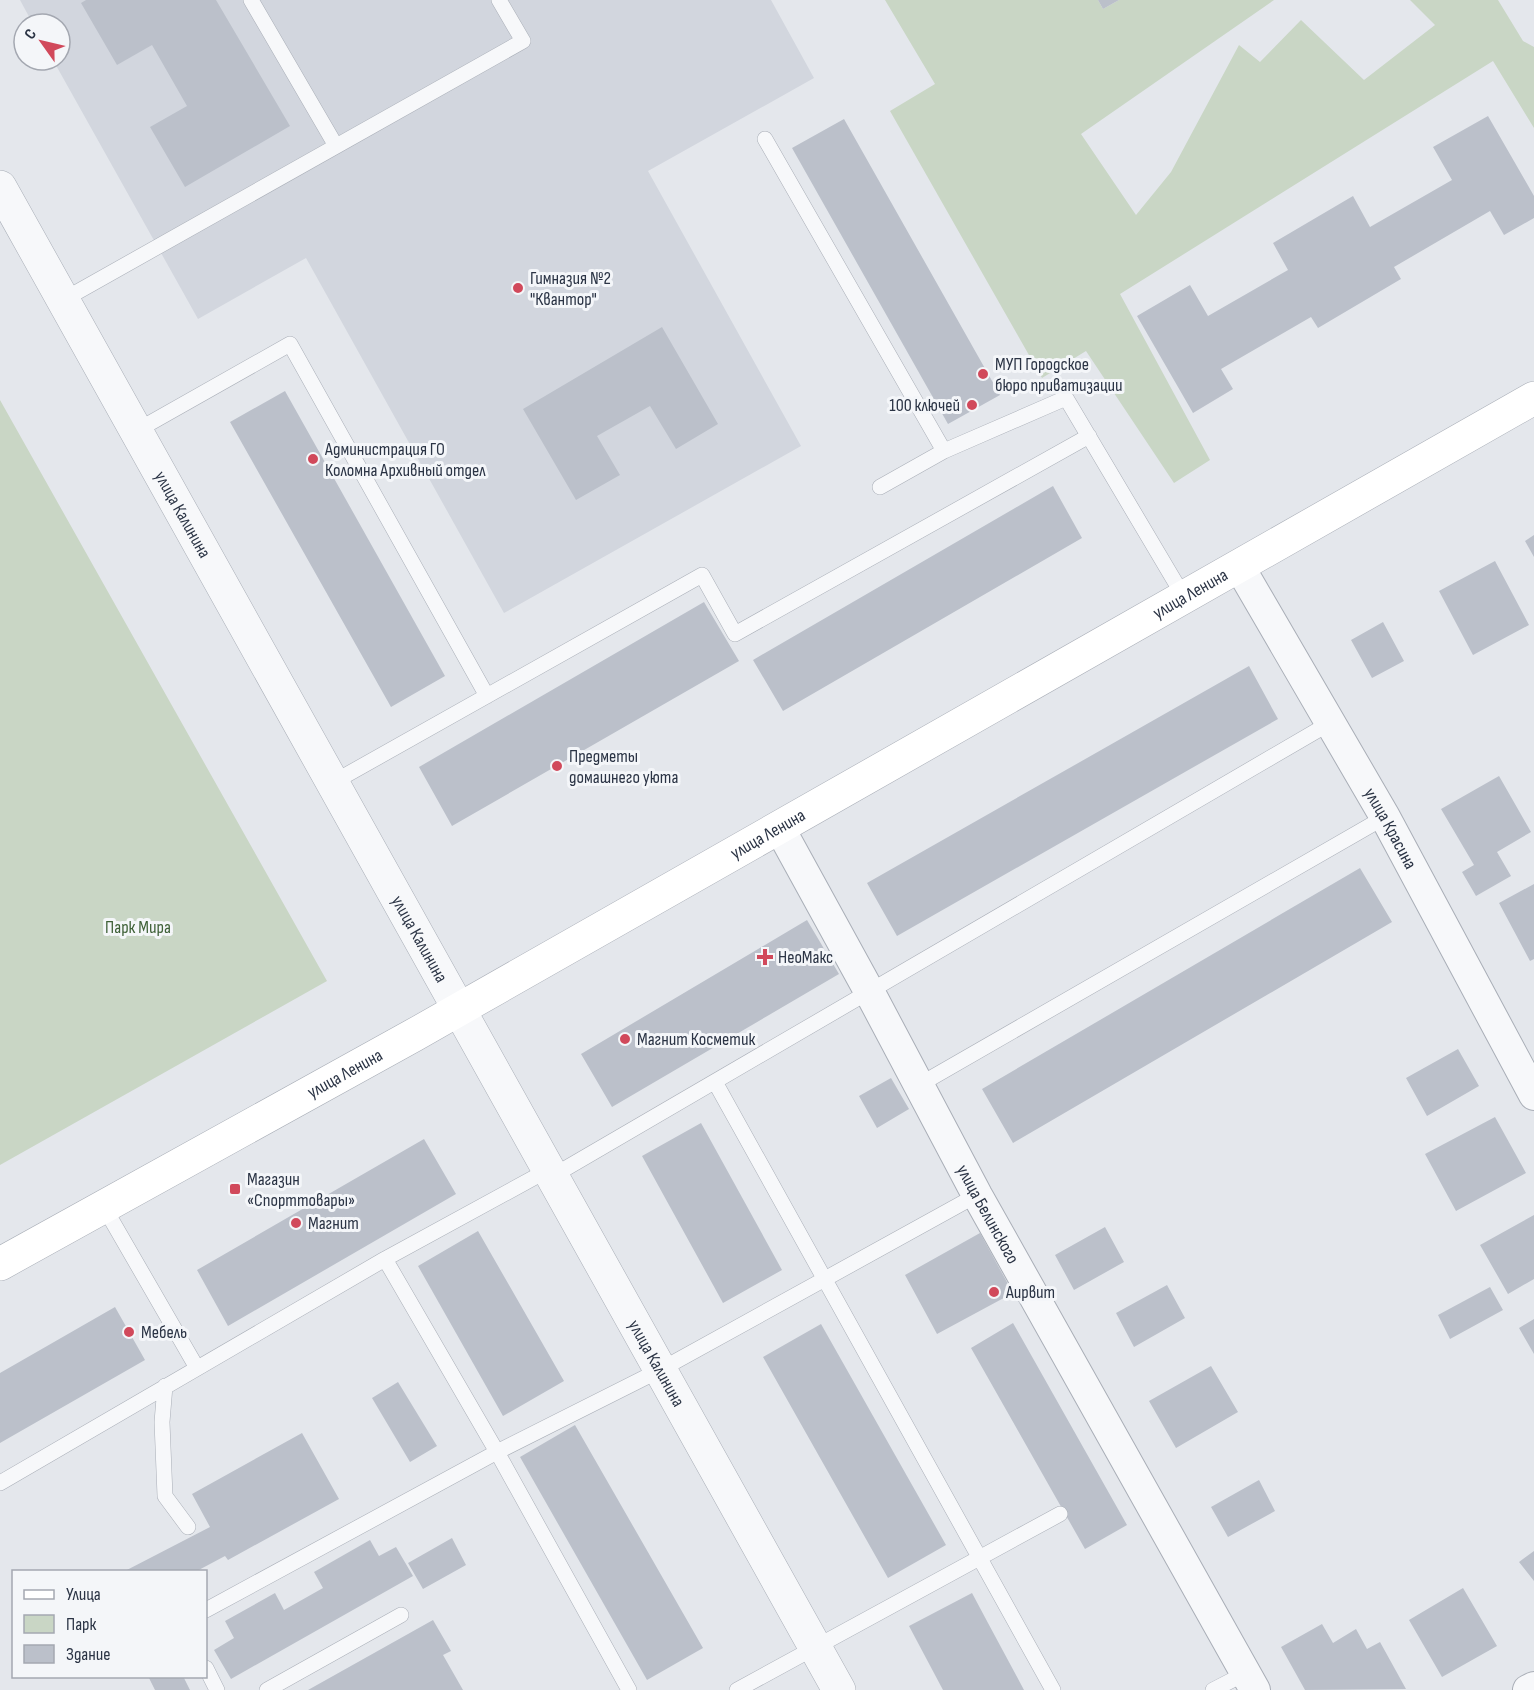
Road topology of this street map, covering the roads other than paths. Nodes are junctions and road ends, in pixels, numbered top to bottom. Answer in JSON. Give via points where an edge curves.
{"nodes":[{"id":1,"x":251,"y":0,"type":"edge"},
{"id":2,"x":499,"y":0,"type":"edge"},
{"id":3,"x":765,"y":139,"type":"dead end"},
{"id":4,"x":336,"y":146,"type":"junction"},
{"id":5,"x":0,"y":187,"type":"edge"},
{"id":6,"x":63,"y":300,"type":"junction"},
{"id":7,"x":1534,"y":398,"type":"edge"},
{"id":8,"x":136,"y":431,"type":"junction"},
{"id":9,"x":1089,"y":436,"type":"junction"},
{"id":10,"x":944,"y":452,"type":"junction"},
{"id":11,"x":880,"y":487,"type":"dead end"},
{"id":12,"x":1239,"y":566,"type":"junction"},
{"id":13,"x":1184,"y":597,"type":"junction"},
{"id":14,"x":487,"y":696,"type":"junction"},
{"id":15,"x":1330,"y":723,"type":"junction"},
{"id":16,"x":332,"y":783,"type":"junction"},
{"id":17,"x":1385,"y":817,"type":"junction"},
{"id":18,"x":779,"y":827,"type":"junction"},
{"id":19,"x":869,"y":992,"type":"junction"},
{"id":20,"x":459,"y":1008,"type":"junction"},
{"id":21,"x":715,"y":1082,"type":"junction"},
{"id":22,"x":919,"y":1085,"type":"junction"},
{"id":23,"x":1534,"y":1095,"type":"edge"},
{"id":24,"x":550,"y":1173,"type":"junction"},
{"id":25,"x":977,"y":1195,"type":"junction"},
{"id":26,"x":104,"y":1207,"type":"junction"},
{"id":27,"x":385,"y":1258,"type":"junction"},
{"id":28,"x":0,"y":1264,"type":"edge"},
{"id":29,"x":824,"y":1279,"type":"junction"},
{"id":30,"x":197,"y":1368,"type":"junction"},
{"id":31,"x":660,"y":1370,"type":"junction"},
{"id":32,"x":165,"y":1386,"type":"junction"},
{"id":33,"x":497,"y":1452,"type":"junction"},
{"id":34,"x":0,"y":1483,"type":"edge"},
{"id":35,"x":1060,"y":1514,"type":"dead end"},
{"id":36,"x":188,"y":1527,"type":"dead end"},
{"id":37,"x":980,"y":1558,"type":"junction"},
{"id":38,"x":207,"y":1609,"type":"edge"},
{"id":39,"x":401,"y":1615,"type":"dead end"},
{"id":40,"x":816,"y":1647,"type":"junction"},
{"id":41,"x":207,"y":1670,"type":"edge"},
{"id":42,"x":1251,"y":1681,"type":"edge"},
{"id":43,"x":1534,"y":1687,"type":"edge"},
{"id":44,"x":217,"y":1690,"type":"edge"},
{"id":45,"x":267,"y":1690,"type":"edge"},
{"id":46,"x":629,"y":1690,"type":"edge"},
{"id":47,"x":737,"y":1690,"type":"edge"},
{"id":48,"x":839,"y":1690,"type":"edge"},
{"id":49,"x":1053,"y":1690,"type":"edge"},
{"id":50,"x":1213,"y":1690,"type":"edge"},
{"id":51,"x":1528,"y":1690,"type":"edge"}],
"edges":[{"from":1,"to":4,"type":"lane"},
{"from":2,"to":4,"type":"lane","via":[[523,41]]},
{"from":3,"to":10,"type":"lane"},
{"from":4,"to":6,"type":"lane"},
{"from":5,"to":6,"type":"street","name":"улица Калинина"},
{"from":6,"to":8,"type":"street","name":"улица Калинина"},
{"from":7,"to":12,"type":"main road","name":"улица Ленина"},
{"from":8,"to":14,"type":"lane","via":[[290,344]]},
{"from":8,"to":16,"type":"street","name":"улица Калинина"},
{"from":9,"to":10,"type":"lane","via":[[1066,398]]},
{"from":9,"to":13,"type":"lane"},
{"from":9,"to":14,"type":"lane","via":[[735,634],[702,575]]},
{"from":10,"to":11,"type":"lane"},
{"from":12,"to":13,"type":"main road","name":"улица Ленина"},
{"from":12,"to":15,"type":"street","name":"улица Красина"},
{"from":13,"to":18,"type":"main road","name":"улица Ленина"},
{"from":14,"to":16,"type":"lane"},
{"from":15,"to":17,"type":"street","name":"улица Красина"},
{"from":15,"to":19,"type":"lane"},
{"from":16,"to":20,"type":"street","name":"улица Калинина"},
{"from":17,"to":22,"type":"lane"},
{"from":17,"to":23,"type":"street","name":"улица Красина"},
{"from":18,"to":19,"type":"street","name":"улица Белинского"},
{"from":18,"to":20,"type":"main road","name":"улица Ленина"},
{"from":19,"to":21,"type":"lane"},
{"from":19,"to":22,"type":"street","name":"улица Белинского"},
{"from":20,"to":24,"type":"street","name":"улица Калинина"},
{"from":20,"to":26,"type":"main road","name":"улица Ленина"},
{"from":21,"to":24,"type":"lane"},
{"from":21,"to":29,"type":"lane"},
{"from":22,"to":25,"type":"street","name":"улица Белинского"},
{"from":24,"to":27,"type":"lane"},
{"from":24,"to":31,"type":"street","name":"улица Калинина"},
{"from":25,"to":29,"type":"lane"},
{"from":25,"to":42,"type":"street","name":"улица Белинского"},
{"from":26,"to":28,"type":"main road","name":"улица Ленина"},
{"from":26,"to":30,"type":"lane"},
{"from":27,"to":30,"type":"lane"},
{"from":27,"to":33,"type":"lane"},
{"from":29,"to":31,"type":"lane"},
{"from":29,"to":37,"type":"lane"},
{"from":30,"to":32,"type":"lane"},
{"from":31,"to":33,"type":"lane"},
{"from":31,"to":40,"type":"street","name":"улица Калинина"},
{"from":32,"to":34,"type":"lane"},
{"from":32,"to":36,"type":"lane","via":[[165,1496]]},
{"from":33,"to":38,"type":"lane"},
{"from":33,"to":46,"type":"lane"},
{"from":35,"to":37,"type":"lane"},
{"from":37,"to":40,"type":"lane"},
{"from":37,"to":49,"type":"lane"},
{"from":39,"to":45,"type":"lane"},
{"from":40,"to":47,"type":"lane"},
{"from":40,"to":48,"type":"street","name":"улица Калинина"},
{"from":41,"to":44,"type":"lane"},
{"from":42,"to":50,"type":"lane"},
{"from":43,"to":51,"type":"street"}]}
